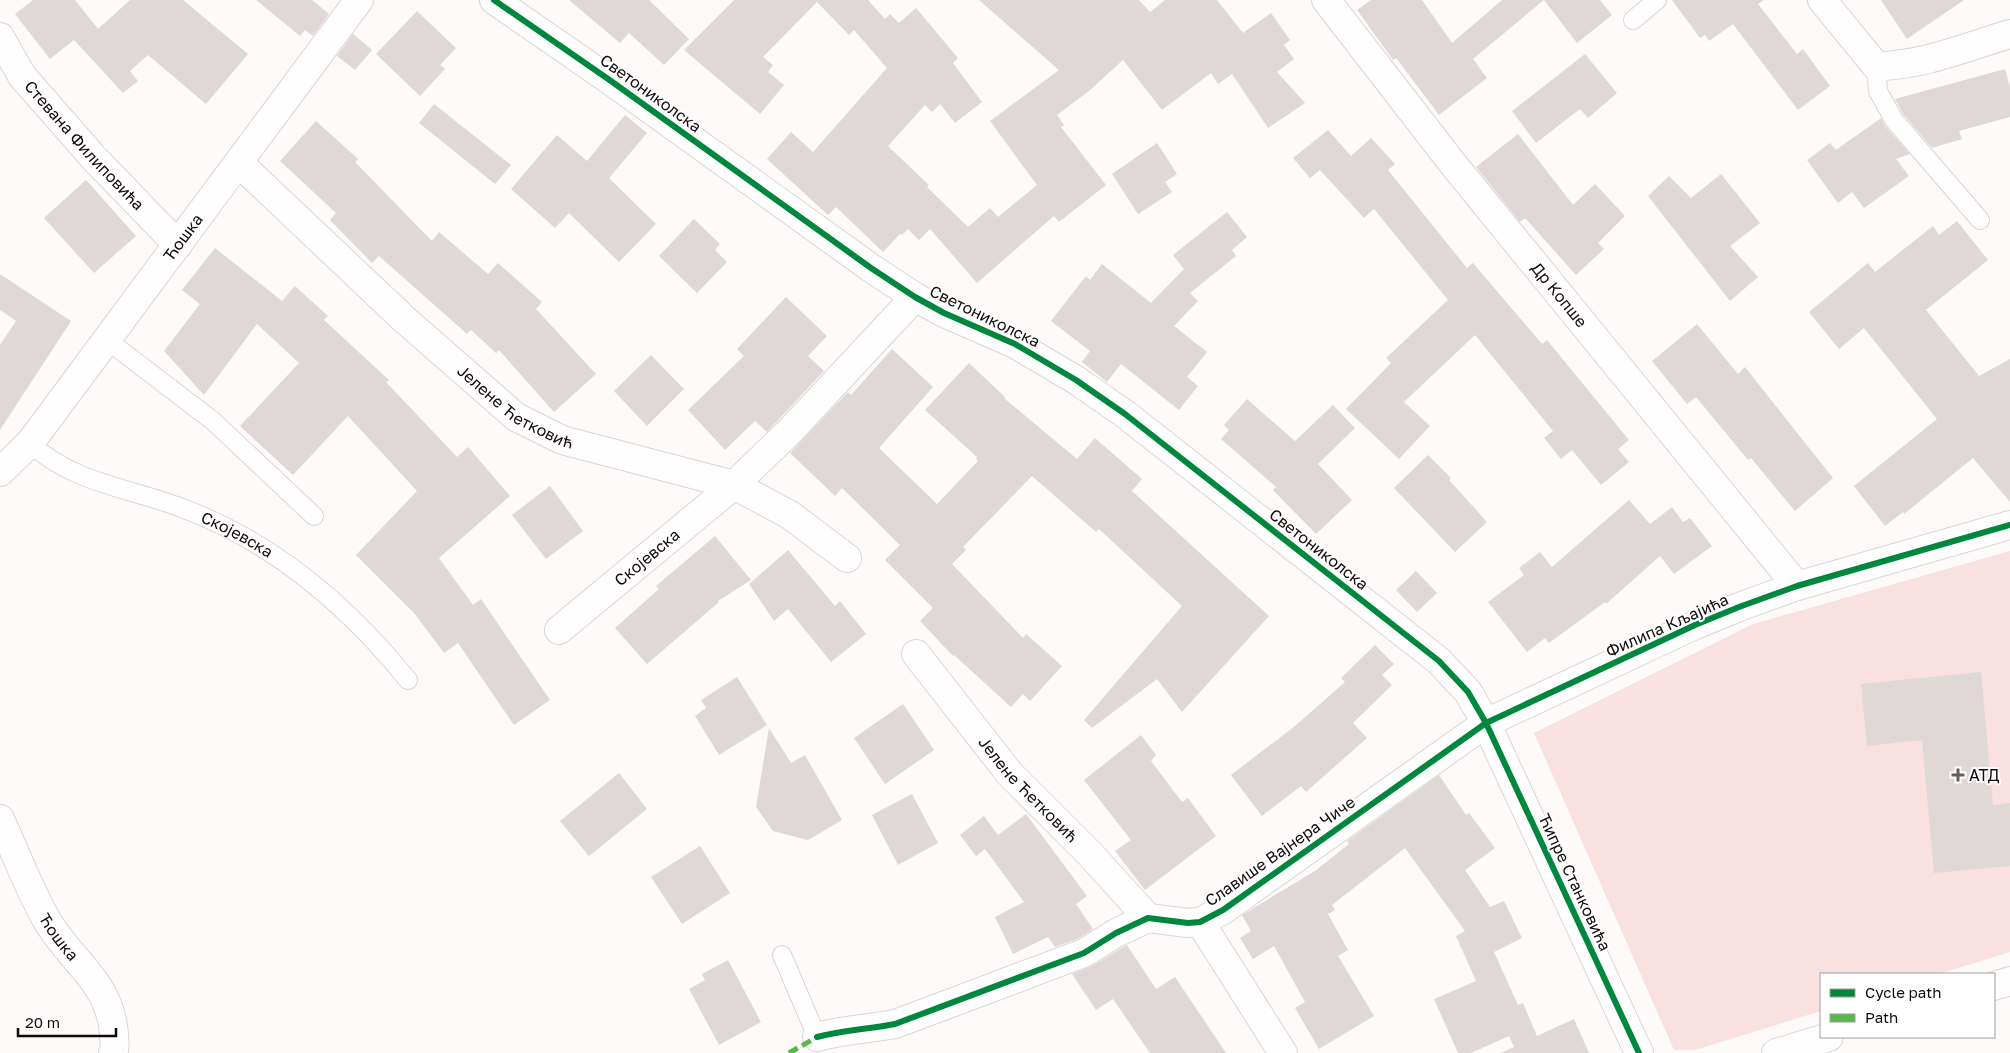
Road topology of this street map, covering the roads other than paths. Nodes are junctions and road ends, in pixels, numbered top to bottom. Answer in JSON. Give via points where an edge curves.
{"nodes":[{"id":1,"x":360,"y":0,"type":"edge"},
{"id":2,"x":494,"y":0,"type":"edge"},
{"id":3,"x":1326,"y":0,"type":"edge"},
{"id":4,"x":1657,"y":0,"type":"edge"},
{"id":5,"x":1822,"y":0,"type":"edge"},
{"id":6,"x":1633,"y":20,"type":"dead end"},
{"id":7,"x":2010,"y":34,"type":"edge"},
{"id":8,"x":0,"y":38,"type":"edge"},
{"id":9,"x":1876,"y":66,"type":"junction"},
{"id":10,"x":239,"y":163,"type":"junction"},
{"id":11,"x":1980,"y":220,"type":"dead end"},
{"id":12,"x":178,"y":245,"type":"junction"},
{"id":13,"x":915,"y":297,"type":"junction"},
{"id":14,"x":107,"y":340,"type":"junction"},
{"id":15,"x":30,"y":443,"type":"junction"},
{"id":16,"x":0,"y":472,"type":"edge"},
{"id":17,"x":734,"y":486,"type":"junction"},
{"id":18,"x":314,"y":516,"type":"dead end"},
{"id":19,"x":2010,"y":525,"type":"edge"},
{"id":20,"x":847,"y":558,"type":"dead end"},
{"id":21,"x":1797,"y":586,"type":"junction"},
{"id":22,"x":558,"y":630,"type":"dead end"},
{"id":23,"x":916,"y":654,"type":"dead end"},
{"id":24,"x":408,"y":680,"type":"dead end"},
{"id":25,"x":1486,"y":723,"type":"junction"},
{"id":26,"x":0,"y":819,"type":"edge"},
{"id":27,"x":1148,"y":918,"type":"junction"},
{"id":28,"x":1200,"y":922,"type":"junction"},
{"id":29,"x":782,"y":955,"type":"dead end"},
{"id":30,"x":2010,"y":981,"type":"edge"},
{"id":31,"x":1995,"y":986,"type":"edge"},
{"id":32,"x":817,"y":1037,"type":"joint"},
{"id":33,"x":1826,"y":1038,"type":"edge"},
{"id":34,"x":113,"y":1053,"type":"edge"},
{"id":35,"x":1283,"y":1053,"type":"edge"},
{"id":36,"x":1639,"y":1053,"type":"edge"},
{"id":37,"x":1776,"y":1053,"type":"edge"}],
"edges":[{"from":1,"to":10,"type":"street","name":"Ћошка"},
{"from":2,"to":13,"type":"street","name":"Светониколска"},
{"from":3,"to":21,"type":"street","name":"Др Копше","via":[[1453,164]]},
{"from":4,"to":6,"type":"lane"},
{"from":5,"to":9,"type":"street"},
{"from":7,"to":9,"type":"street","via":[[1924,60]]},
{"from":8,"to":12,"type":"street","name":"Стевана Филиповића","via":[[22,76],[93,157]]},
{"from":9,"to":11,"type":"lane","via":[[1878,91],[1894,120]]},
{"from":10,"to":12,"type":"street","name":"Ћошка"},
{"from":10,"to":17,"type":"street","name":"Јелене Ћетковић","via":[[405,320],[516,417],[562,440]]},
{"from":12,"to":14,"type":"street","name":"Ћошка"},
{"from":13,"to":17,"type":"street","name":"Скојевска"},
{"from":13,"to":25,"type":"street","name":"Светониколска","via":[[1015,344],[1125,414],[1439,661],[1468,692]]},
{"from":14,"to":15,"type":"street","name":"Ћошка"},
{"from":14,"to":18,"type":"lane","via":[[213,421]]},
{"from":15,"to":16,"type":"street","name":"Ћошка"},
{"from":15,"to":24,"type":"lane","name":"Скојевска","via":[[58,465],[80,476],[216,522],[282,560],[350,615]]},
{"from":17,"to":20,"type":"street","name":"Јелене Ћетковић","via":[[790,515]]},
{"from":17,"to":22,"type":"street","name":"Скојевска"},
{"from":19,"to":21,"type":"street","name":"Филипа Кљајића"},
{"from":21,"to":25,"type":"street","name":"Филипа Кљајића","via":[[1695,625]]},
{"from":23,"to":27,"type":"street","name":"Јелене Ћетковић","via":[[1010,774]]},
{"from":25,"to":28,"type":"street","name":"Славише Вајнера Чиче","via":[[1223,910]]},
{"from":25,"to":36,"type":"street","name":"Ћипре Станковића"},
{"from":26,"to":34,"type":"street","name":"Ћошка","via":[[57,938],[96,981],[109,1005],[114,1028]]},
{"from":27,"to":28,"type":"street","name":"Славише Вајнера Чиче"},
{"from":27,"to":32,"type":"street","via":[[1084,953],[895,1024]]},
{"from":28,"to":35,"type":"street"},
{"from":29,"to":32,"type":"lane"},
{"from":30,"to":31,"type":"street"},
{"from":33,"to":37,"type":"street"}]}
